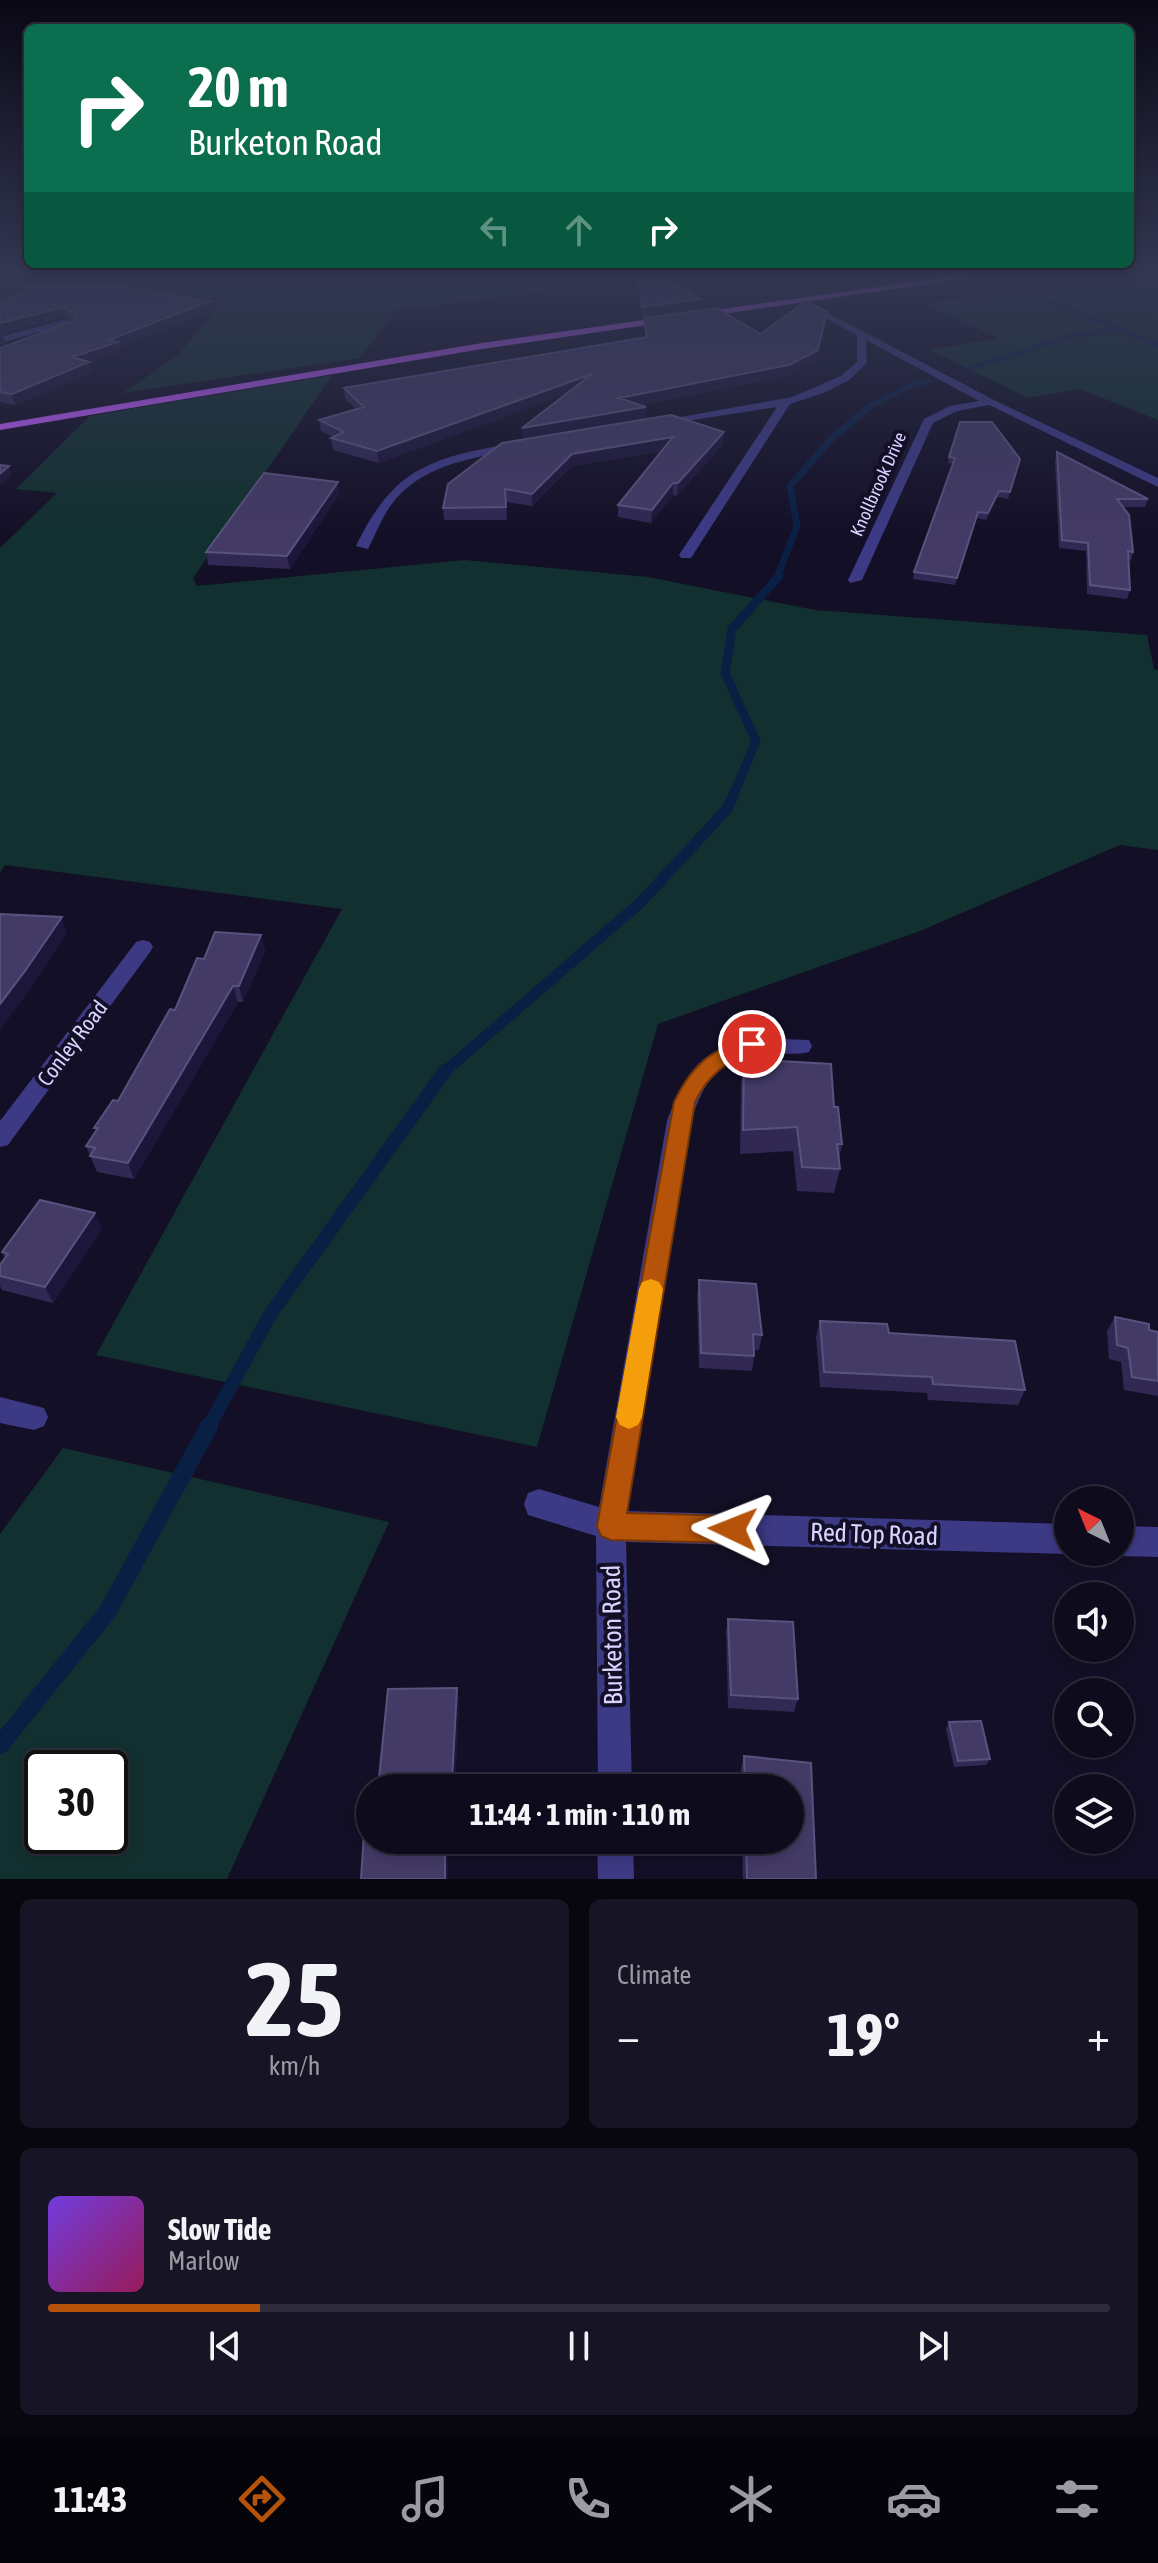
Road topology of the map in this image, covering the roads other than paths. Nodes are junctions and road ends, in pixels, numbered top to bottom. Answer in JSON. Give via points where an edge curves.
{"nodes":[{"id":1,"x":403,"y":360,"type":"edge"},
{"id":2,"x":861,"y":360,"type":"edge"},
{"id":3,"x":907,"y":360,"type":"edge"},
{"id":4,"x":786,"y":401,"type":"junction"},
{"id":5,"x":990,"y":402,"type":"junction"},
{"id":6,"x":635,"y":426,"type":"edge"},
{"id":7,"x":0,"y":427,"type":"edge"},
{"id":8,"x":530,"y":444,"type":"edge"},
{"id":9,"x":1158,"y":483,"type":"edge"},
{"id":10,"x":363,"y":546,"type":"dead end"},
{"id":11,"x":686,"y":555,"type":"dead end"},
{"id":12,"x":855,"y":580,"type":"dead end"},
{"id":13,"x":143,"y":947,"type":"dead end"},
{"id":14,"x":801,"y":1046,"type":"dead end"},
{"id":15,"x":0,"y":1138,"type":"edge"},
{"id":16,"x":0,"y":1410,"type":"edge"},
{"id":17,"x":34,"y":1417,"type":"dead end"},
{"id":18,"x":539,"y":1504,"type":"dead end"},
{"id":19,"x":611,"y":1526,"type":"junction"},
{"id":20,"x":1054,"y":1539,"type":"edge"},
{"id":21,"x":1134,"y":1541,"type":"edge"},
{"id":22,"x":1158,"y":1542,"type":"edge"},
{"id":23,"x":615,"y":1774,"type":"edge"},
{"id":24,"x":615,"y":1854,"type":"edge"},
{"id":25,"x":616,"y":1879,"type":"edge"}],
"edges":[{"from":1,"to":7,"type":"main road"},
{"from":2,"to":4,"type":"street","via":[[855,372],[828,387]]},
{"from":3,"to":5,"type":"street"},
{"from":4,"to":6,"type":"street"},
{"from":4,"to":11,"type":"street"},
{"from":5,"to":9,"type":"street"},
{"from":5,"to":12,"type":"street","name":"Knollbrook Drive","via":[[954,408],[928,421]]},
{"from":8,"to":10,"type":"street","via":[[458,459],[410,478],[387,497]]},
{"from":13,"to":15,"type":"street","name":"Conley Road"},
{"from":14,"to":19,"type":"street","name":"Burketon Road","via":[[752,1044],[724,1053],[692,1085],[685,1102]]},
{"from":16,"to":17,"type":"street"},
{"from":18,"to":19,"type":"street","name":"Red Top Road"},
{"from":19,"to":20,"type":"street","name":"Red Top Road"},
{"from":19,"to":23,"type":"street","name":"Burketon Road"},
{"from":21,"to":22,"type":"street"},
{"from":24,"to":25,"type":"street"}]}
